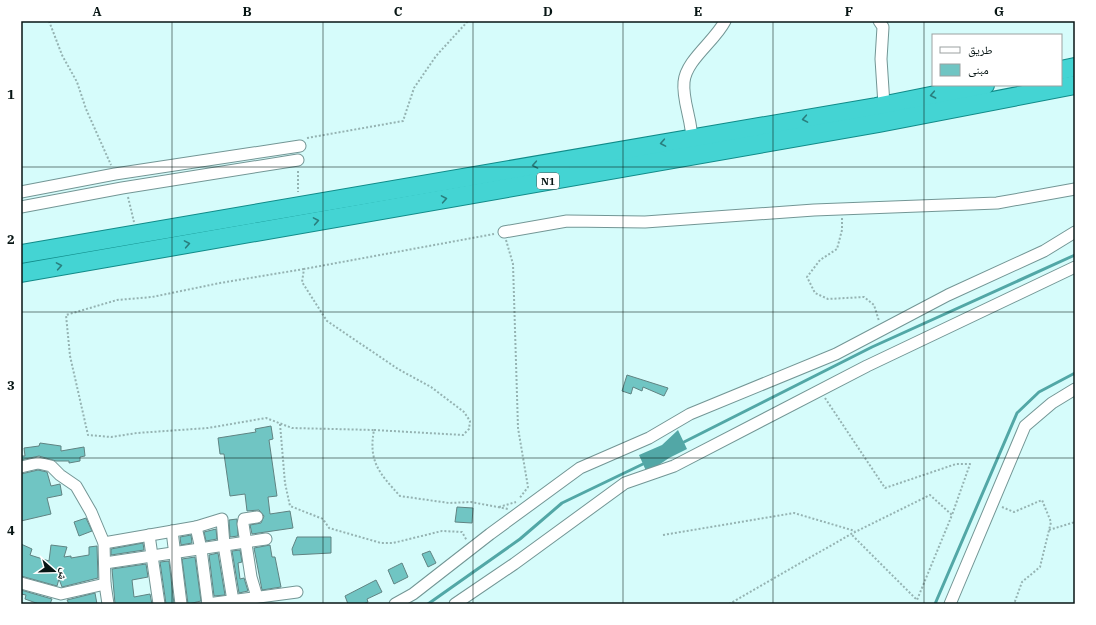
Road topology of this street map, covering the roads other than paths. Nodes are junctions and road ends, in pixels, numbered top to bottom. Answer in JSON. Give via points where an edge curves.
{"nodes":[{"id":1,"x":725,"y":21,"type":"edge"},
{"id":2,"x":879,"y":21,"type":"edge"},
{"id":3,"x":1075,"y":67,"type":"edge"},
{"id":4,"x":1062,"y":70,"type":"edge"},
{"id":5,"x":1075,"y":85,"type":"edge"},
{"id":6,"x":980,"y":86,"type":"edge"},
{"id":7,"x":884,"y":105,"type":"junction"},
{"id":8,"x":300,"y":146,"type":"road end"},
{"id":9,"x":692,"y":147,"type":"junction"},
{"id":10,"x":298,"y":160,"type":"road end"},
{"id":11,"x":1075,"y":190,"type":"edge"},
{"id":12,"x":21,"y":192,"type":"edge"},
{"id":13,"x":21,"y":206,"type":"edge"},
{"id":14,"x":504,"y":232,"type":"road end"},
{"id":15,"x":1075,"y":232,"type":"edge"},
{"id":16,"x":21,"y":254,"type":"edge"},
{"id":17,"x":1075,"y":267,"type":"edge"},
{"id":18,"x":21,"y":273,"type":"edge"},
{"id":19,"x":1075,"y":389,"type":"edge"},
{"id":20,"x":21,"y":467,"type":"edge"},
{"id":21,"x":257,"y":517,"type":"dead end"},
{"id":22,"x":196,"y":527,"type":"junction"},
{"id":23,"x":172,"y":531,"type":"junction"},
{"id":24,"x":149,"y":535,"type":"junction"},
{"id":25,"x":266,"y":539,"type":"dead end"},
{"id":26,"x":247,"y":541,"type":"junction"},
{"id":27,"x":104,"y":543,"type":"junction"},
{"id":28,"x":224,"y":545,"type":"junction"},
{"id":29,"x":201,"y":549,"type":"junction"},
{"id":30,"x":174,"y":552,"type":"junction"},
{"id":31,"x":152,"y":556,"type":"junction"},
{"id":32,"x":105,"y":563,"type":"junction"},
{"id":33,"x":21,"y":583,"type":"edge"},
{"id":34,"x":105,"y":584,"type":"junction"},
{"id":35,"x":297,"y":592,"type":"dead end"},
{"id":36,"x":257,"y":597,"type":"junction"},
{"id":37,"x":235,"y":602,"type":"edge"},
{"id":38,"x":108,"y":604,"type":"edge"},
{"id":39,"x":159,"y":604,"type":"edge"},
{"id":40,"x":181,"y":604,"type":"edge"},
{"id":41,"x":207,"y":604,"type":"edge"},
{"id":42,"x":395,"y":604,"type":"edge"},
{"id":43,"x":455,"y":604,"type":"edge"},
{"id":44,"x":950,"y":604,"type":"edge"}],
"edges":[{"from":1,"to":9,"type":"street","via":[[720,32],[687,70],[685,76],[684,99],[689,113]]},
{"from":2,"to":7,"type":"street","via":[[883,27],[881,59]]},
{"from":3,"to":4,"type":"highway"},
{"from":5,"to":9,"type":"highway","number":"N1","via":[[879,123]]},
{"from":6,"to":7,"type":"highway","number":"N1","one_way":true},
{"from":7,"to":9,"type":"highway","number":"N1","one_way":true},
{"from":8,"to":12,"type":"street","via":[[115,174]]},
{"from":9,"to":16,"type":"highway","number":"N1","one_way":true,"via":[[301,206]]},
{"from":18,"to":9,"type":"highway","number":"N1","one_way":true},
{"from":10,"to":13,"type":"street"},
{"from":11,"to":14,"type":"street","via":[[997,203],[842,209],[646,222],[567,221]]},
{"from":15,"to":42,"type":"street","via":[[1044,251],[948,295],[836,354],[690,414],[649,438],[580,468],[413,594]]},
{"from":17,"to":43,"type":"street","via":[[821,390],[674,466],[625,483]]},
{"from":19,"to":44,"type":"street","via":[[1052,403],[1025,426]]},
{"from":20,"to":27,"type":"street","via":[[38,463],[51,466],[76,486]]},
{"from":21,"to":26,"type":"street","via":[[244,519]]},
{"from":22,"to":23,"type":"street"},
{"from":22,"to":28,"type":"street","via":[[222,519]]},
{"from":22,"to":29,"type":"street"},
{"from":23,"to":24,"type":"street"},
{"from":23,"to":30,"type":"street"},
{"from":24,"to":27,"type":"street"},
{"from":24,"to":31,"type":"street"},
{"from":25,"to":26,"type":"street"},
{"from":26,"to":28,"type":"street"},
{"from":26,"to":36,"type":"street","via":[[251,576]]},
{"from":27,"to":32,"type":"street"},
{"from":28,"to":29,"type":"street"},
{"from":28,"to":37,"type":"street"},
{"from":29,"to":30,"type":"street"},
{"from":29,"to":41,"type":"street"},
{"from":30,"to":31,"type":"street"},
{"from":30,"to":40,"type":"street"},
{"from":31,"to":32,"type":"street"},
{"from":31,"to":39,"type":"street"},
{"from":32,"to":34,"type":"street"},
{"from":33,"to":34,"type":"street","via":[[61,594]]},
{"from":34,"to":38,"type":"street"},
{"from":35,"to":36,"type":"street"},
{"from":36,"to":37,"type":"street"},
{"from":37,"to":41,"type":"street"}]}
